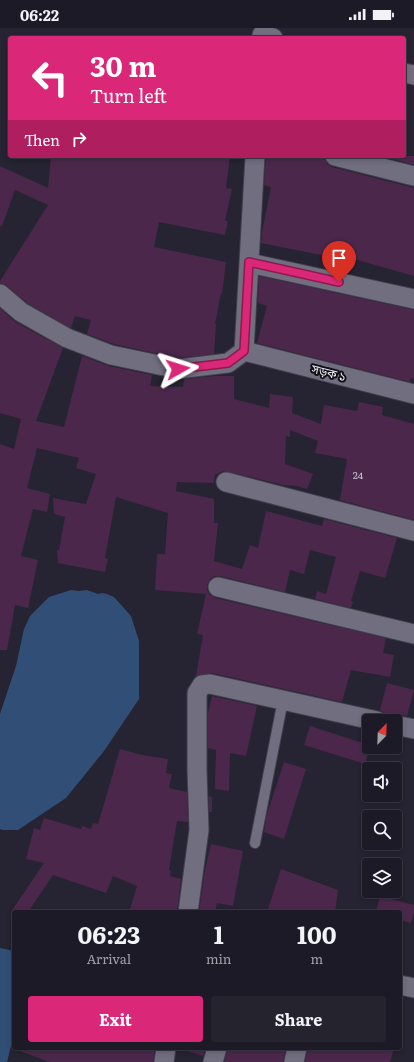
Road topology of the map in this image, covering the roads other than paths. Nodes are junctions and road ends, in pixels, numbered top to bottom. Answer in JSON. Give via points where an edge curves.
{"nodes":[{"id":1,"x":255,"y":158,"type":"edge"},
{"id":2,"x":343,"y":158,"type":"edge"},
{"id":3,"x":414,"y":176,"type":"edge"},
{"id":4,"x":249,"y":262,"type":"junction"},
{"id":5,"x":0,"y":294,"type":"edge"},
{"id":6,"x":414,"y":299,"type":"edge"},
{"id":7,"x":244,"y":351,"type":"junction"},
{"id":8,"x":414,"y":394,"type":"edge"},
{"id":9,"x":226,"y":482,"type":"dead end"},
{"id":10,"x":414,"y":531,"type":"edge"},
{"id":11,"x":218,"y":586,"type":"dead end"},
{"id":12,"x":414,"y":634,"type":"edge"},
{"id":13,"x":283,"y":700,"type":"junction"},
{"id":14,"x":362,"y":718,"type":"edge"},
{"id":15,"x":402,"y":726,"type":"edge"},
{"id":16,"x":414,"y":729,"type":"edge"},
{"id":17,"x":255,"y":843,"type":"dead end"},
{"id":18,"x":188,"y":910,"type":"edge"},
{"id":19,"x":402,"y":985,"type":"edge"},
{"id":20,"x":414,"y":988,"type":"edge"},
{"id":21,"x":166,"y":1050,"type":"edge"},
{"id":22,"x":216,"y":1050,"type":"edge"},
{"id":23,"x":297,"y":1050,"type":"edge"},
{"id":24,"x":164,"y":1062,"type":"edge"},
{"id":25,"x":213,"y":1062,"type":"edge"},
{"id":26,"x":294,"y":1062,"type":"edge"}],
"edges":[{"from":1,"to":4,"type":"street"},
{"from":2,"to":3,"type":"street"},
{"from":4,"to":6,"type":"street"},
{"from":4,"to":7,"type":"street"},
{"from":5,"to":7,"type":"street","via":[[21,312],[67,338],[111,354],[178,369],[228,363]]},
{"from":7,"to":8,"type":"street","name":"সড়ক ১"},
{"from":9,"to":10,"type":"street"},
{"from":11,"to":12,"type":"street"},
{"from":13,"to":14,"type":"street"},
{"from":13,"to":17,"type":"lane"},
{"from":13,"to":18,"type":"street","via":[[210,684],[202,685],[197,693],[199,830]]},
{"from":15,"to":16,"type":"street"},
{"from":19,"to":20,"type":"street"},
{"from":21,"to":24,"type":"street"},
{"from":22,"to":25,"type":"street"},
{"from":23,"to":26,"type":"street"}]}
